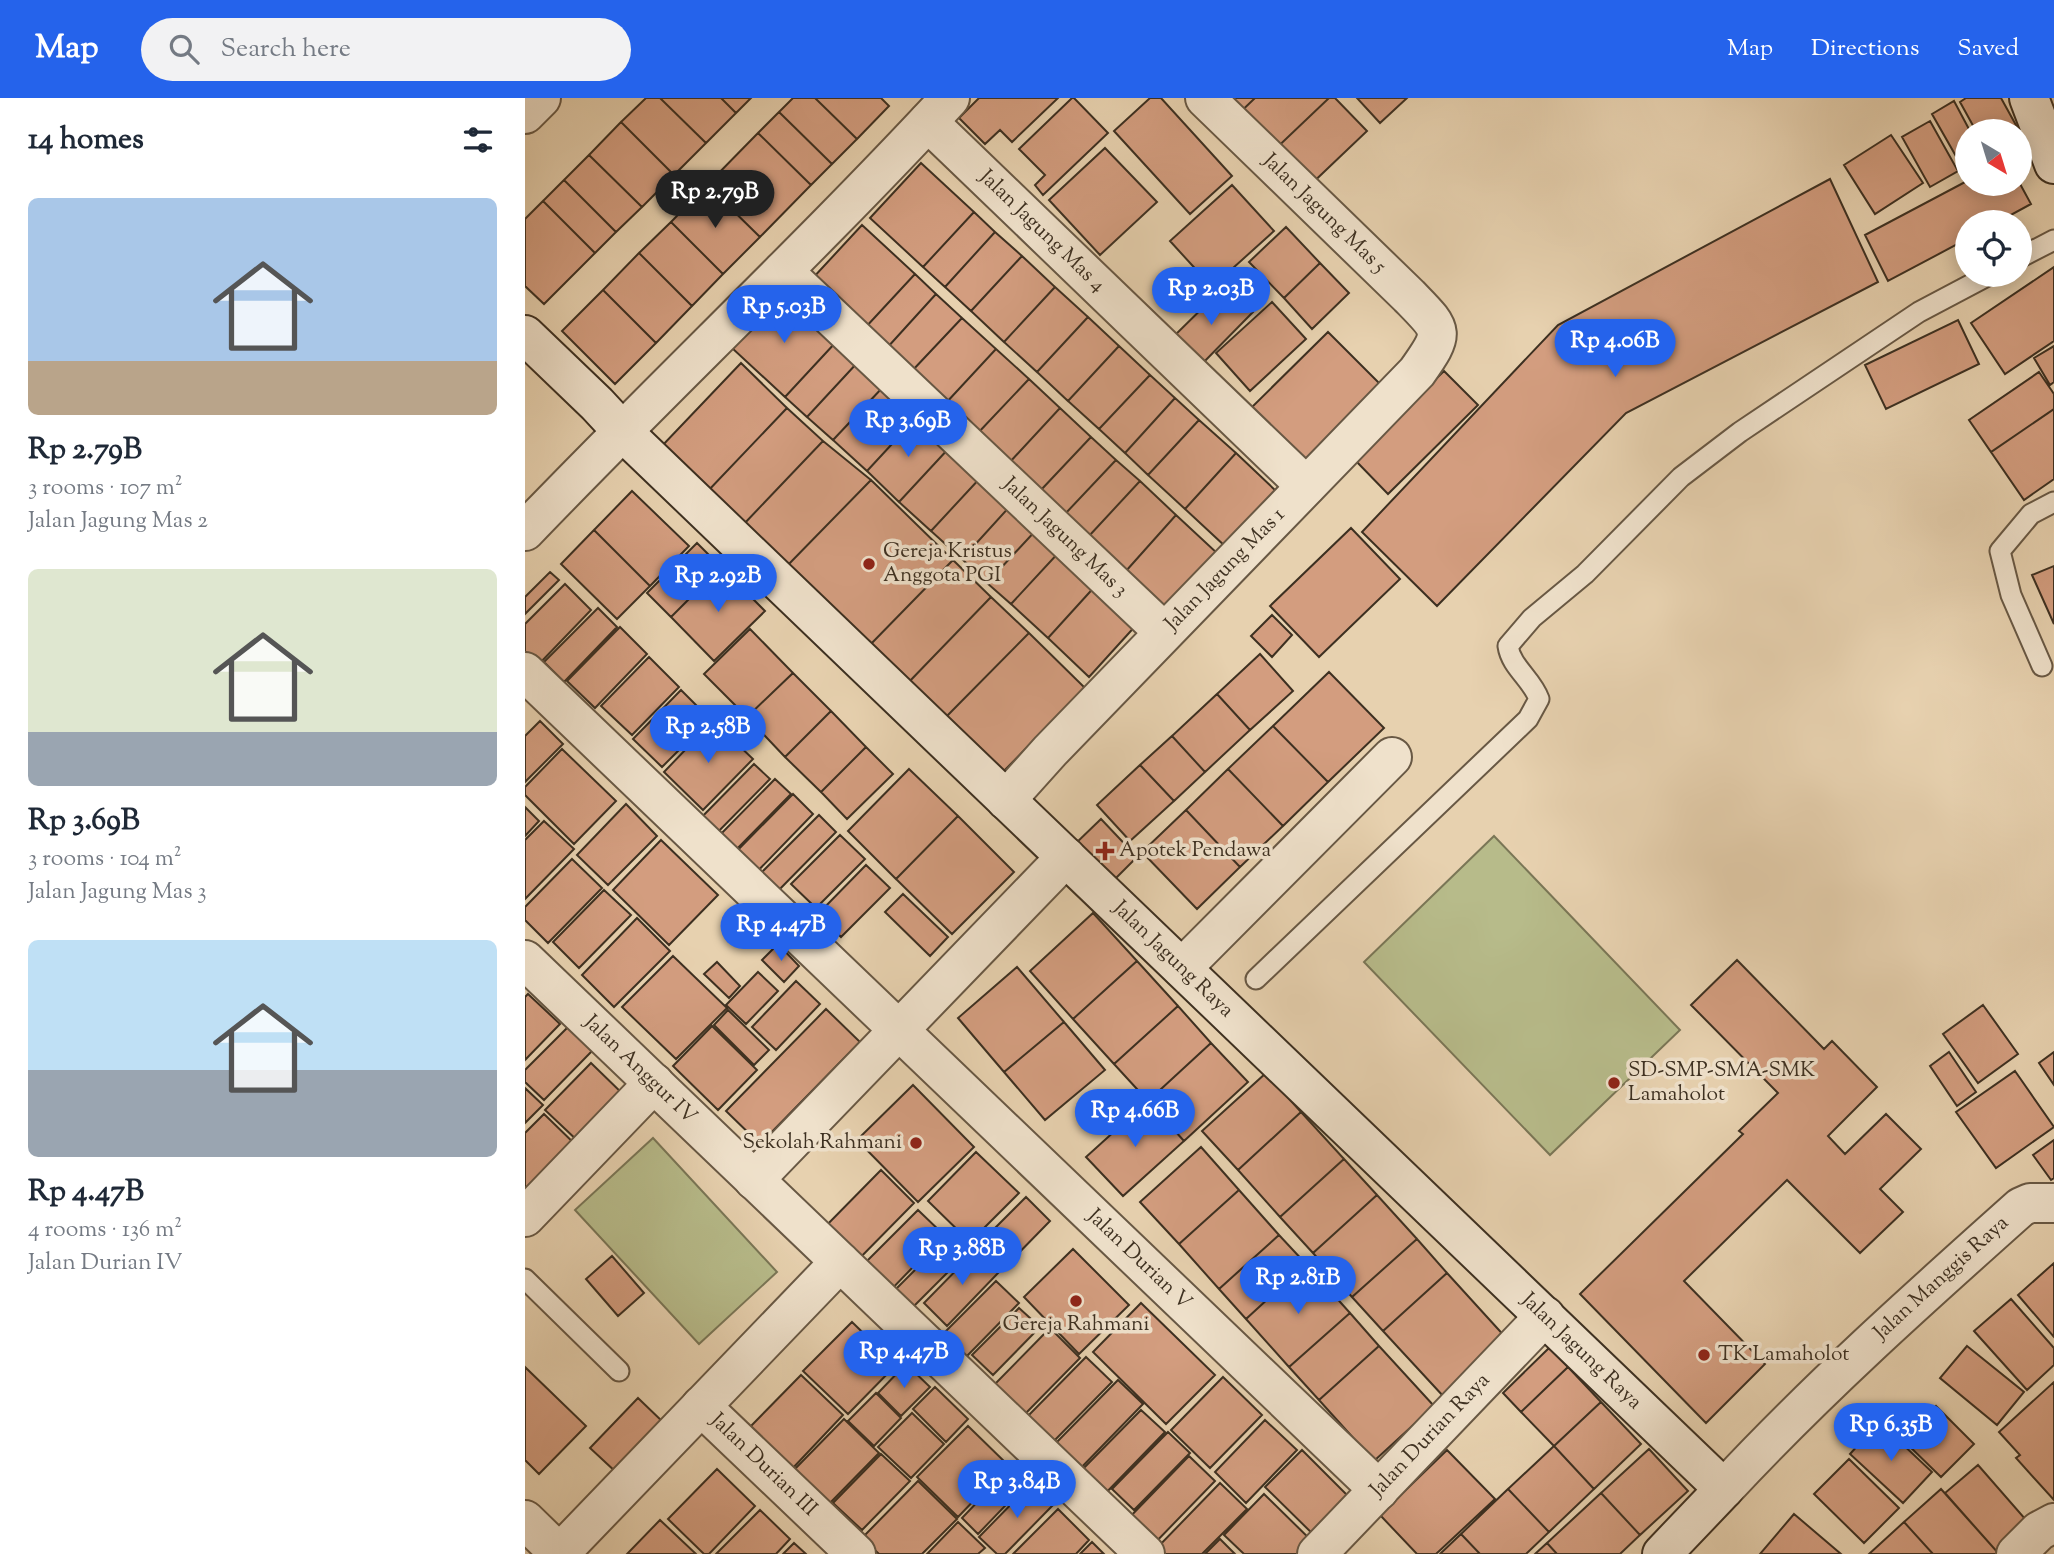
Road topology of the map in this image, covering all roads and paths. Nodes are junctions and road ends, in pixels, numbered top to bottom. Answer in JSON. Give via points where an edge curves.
{"nodes":[{"id":1,"x":541,"y":98,"type":"edge"},
{"id":2,"x":1205,"y":98,"type":"edge"},
{"id":3,"x":2029,"y":98,"type":"edge"},
{"id":4,"x":939,"y":110,"type":"edge"},
{"id":5,"x":525,"y":114,"type":"edge"},
{"id":6,"x":2054,"y":164,"type":"edge"},
{"id":7,"x":2054,"y":240,"type":"edge"},
{"id":8,"x":2032,"y":251,"type":"edge"},
{"id":9,"x":783,"y":271,"type":"junction"},
{"id":10,"x":1966,"y":287,"type":"edge"},
{"id":11,"x":1438,"y":334,"type":"joint"},
{"id":12,"x":525,"y":335,"type":"edge"},
{"id":13,"x":622,"y":431,"type":"junction"},
{"id":14,"x":1306,"y":486,"type":"junction"},
{"id":15,"x":2054,"y":502,"type":"edge"},
{"id":16,"x":525,"y":531,"type":"edge"},
{"id":17,"x":1164,"y":632,"type":"junction"},
{"id":18,"x":2042,"y":666,"type":"dead end"},
{"id":19,"x":525,"y":673,"type":"edge"},
{"id":20,"x":1392,"y":757,"type":"dead end"},
{"id":21,"x":1006,"y":800,"type":"junction"},
{"id":22,"x":1066,"y":857,"type":"junction"},
{"id":23,"x":525,"y":960,"type":"edge"},
{"id":24,"x":1182,"y":968,"type":"junction"},
{"id":25,"x":1256,"y":979,"type":"dead end"},
{"id":26,"x":898,"y":1030,"type":"junction"},
{"id":27,"x":654,"y":1083,"type":"junction"},
{"id":28,"x":754,"y":1180,"type":"junction"},
{"id":29,"x":2054,"y":1203,"type":"edge"},
{"id":30,"x":525,"y":1217,"type":"edge"},
{"id":31,"x":840,"y":1262,"type":"junction"},
{"id":32,"x":525,"y":1279,"type":"edge"},
{"id":33,"x":1545,"y":1316,"type":"junction"},
{"id":34,"x":619,"y":1371,"type":"dead end"},
{"id":35,"x":701,"y":1406,"type":"junction"},
{"id":36,"x":1724,"y":1489,"type":"junction"},
{"id":37,"x":1379,"y":1490,"type":"junction"},
{"id":38,"x":525,"y":1520,"type":"edge"},
{"id":39,"x":2054,"y":1523,"type":"edge"},
{"id":40,"x":560,"y":1554,"type":"edge"},
{"id":41,"x":856,"y":1554,"type":"edge"},
{"id":42,"x":1145,"y":1554,"type":"edge"},
{"id":43,"x":1317,"y":1554,"type":"edge"},
{"id":44,"x":1662,"y":1554,"type":"edge"},
{"id":45,"x":2016,"y":1554,"type":"edge"}],
"edges":[{"from":1,"to":5,"type":"street"},
{"from":2,"to":11,"type":"street","name":"Jalan Jagung Mas 5","via":[[1409,296],[1433,321]]},
{"from":3,"to":6,"type":"street"},
{"from":4,"to":9,"type":"street"},
{"from":4,"to":14,"type":"street","name":"Jalan Jagung Mas 4"},
{"from":7,"to":8,"type":"lane"},
{"from":9,"to":13,"type":"street"},
{"from":9,"to":17,"type":"street","name":"Jalan Jagung Mas 3"},
{"from":10,"to":25,"type":"lane","via":[[1919,312],[1740,432],[1681,477],[1585,574],[1532,618],[1508,646],[1539,699],[1528,719]]},
{"from":11,"to":14,"type":"street","name":"Jalan Jagung Mas 1","via":[[1417,372]]},
{"from":12,"to":13,"type":"street","name":"Jalan Jagung Raya"},
{"from":13,"to":16,"type":"street"},
{"from":13,"to":21,"type":"street","name":"Jalan Jagung Raya"},
{"from":14,"to":17,"type":"street","name":"Jalan Jagung Mas 1"},
{"from":15,"to":18,"type":"lane","via":[[2031,514],[2000,551],[2011,595]]},
{"from":17,"to":21,"type":"street","name":"Jalan Jagung Mas 1"},
{"from":19,"to":26,"type":"street","name":"Jalan Durian V"},
{"from":20,"to":24,"type":"street"},
{"from":21,"to":22,"type":"street","name":"Jalan Jagung Raya"},
{"from":22,"to":24,"type":"street","name":"Jalan Jagung Raya"},
{"from":22,"to":26,"type":"street"},
{"from":23,"to":27,"type":"street","name":"Jalan Anggur IV"},
{"from":24,"to":33,"type":"street","name":"Jalan Jagung Raya"},
{"from":26,"to":28,"type":"street"},
{"from":26,"to":37,"type":"street","name":"Jalan Durian V"},
{"from":27,"to":28,"type":"street","name":"Jalan Anggur IV"},
{"from":27,"to":30,"type":"street"},
{"from":28,"to":31,"type":"street","name":"Jalan Anggur IV"},
{"from":29,"to":36,"type":"street","name":"Jalan Manggis Raya","via":[[2030,1203],[2021,1208],[1871,1344]]},
{"from":31,"to":35,"type":"street"},
{"from":31,"to":42,"type":"street","name":"Jalan Anggur IV"},
{"from":32,"to":34,"type":"lane"},
{"from":33,"to":36,"type":"street","name":"Jalan Jagung Raya"},
{"from":33,"to":37,"type":"street","name":"Jalan Durian Raya"},
{"from":35,"to":40,"type":"street"},
{"from":35,"to":41,"type":"street","name":"Jalan Durian III"},
{"from":36,"to":44,"type":"street","name":"Jalan Manggis Raya"},
{"from":37,"to":43,"type":"street","name":"Jalan Durian Raya"},
{"from":38,"to":40,"type":"street"},
{"from":39,"to":45,"type":"street"}]}
